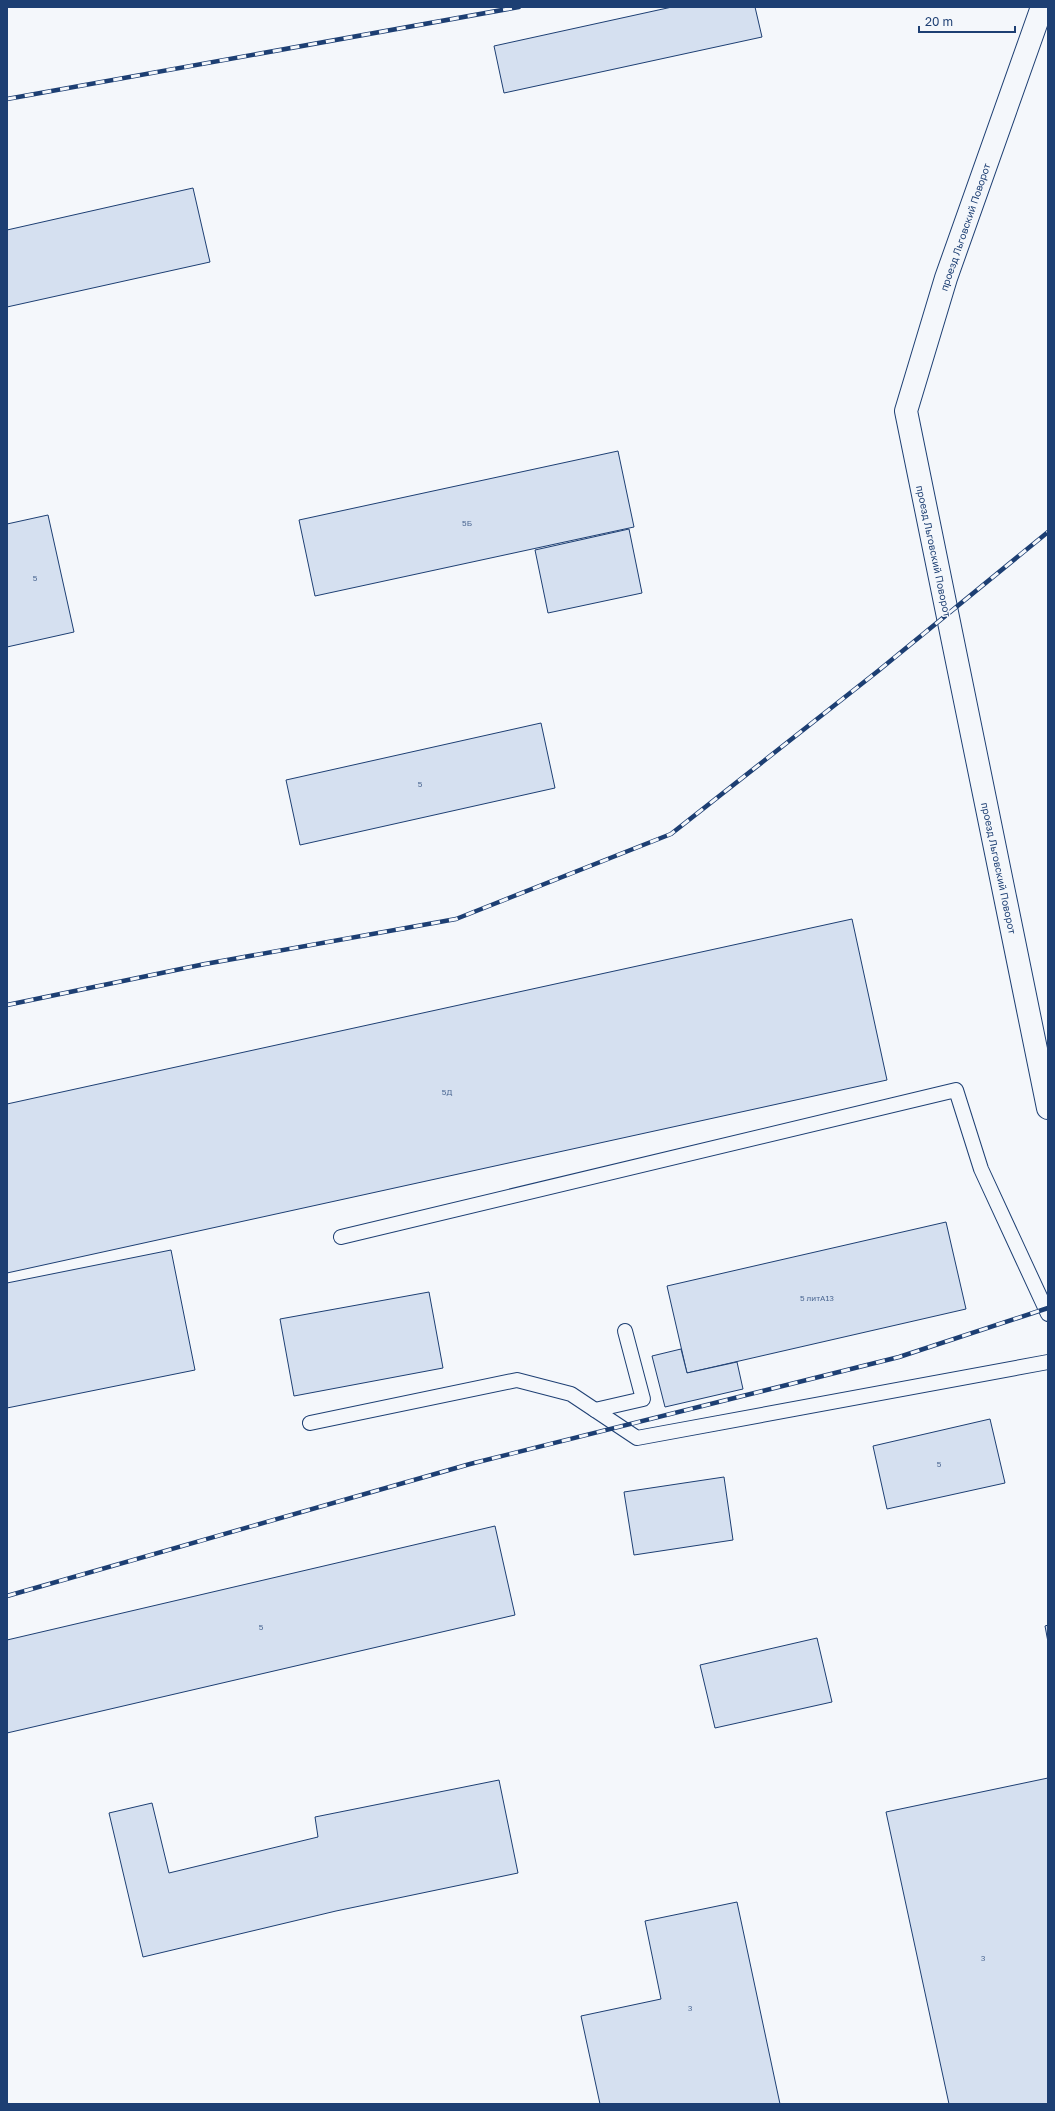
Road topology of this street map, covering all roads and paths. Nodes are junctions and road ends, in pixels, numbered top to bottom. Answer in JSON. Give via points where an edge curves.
{"nodes":[{"id":1,"x":1042,"y":7,"type":"edge"},
{"id":2,"x":1048,"y":1108,"type":"edge"},
{"id":3,"x":341,"y":1237,"type":"dead end"},
{"id":4,"x":1048,"y":1314,"type":"edge"},
{"id":5,"x":625,"y":1331,"type":"dead end"},
{"id":6,"x":1048,"y":1362,"type":"edge"},
{"id":7,"x":595,"y":1410,"type":"junction"},
{"id":8,"x":310,"y":1422,"type":"dead end"}],
"edges":[{"from":1,"to":2,"type":"street","name":"проезд Льговский Поворот","via":[[946,278],[906,411]]},
{"from":3,"to":4,"type":"lane","via":[[956,1090],[981,1168]]},
{"from":5,"to":7,"type":"lane","via":[[643,1399]]},
{"from":6,"to":7,"type":"lane","via":[[637,1438]]},
{"from":7,"to":8,"type":"lane","via":[[571,1394],[517,1380]]}]}
